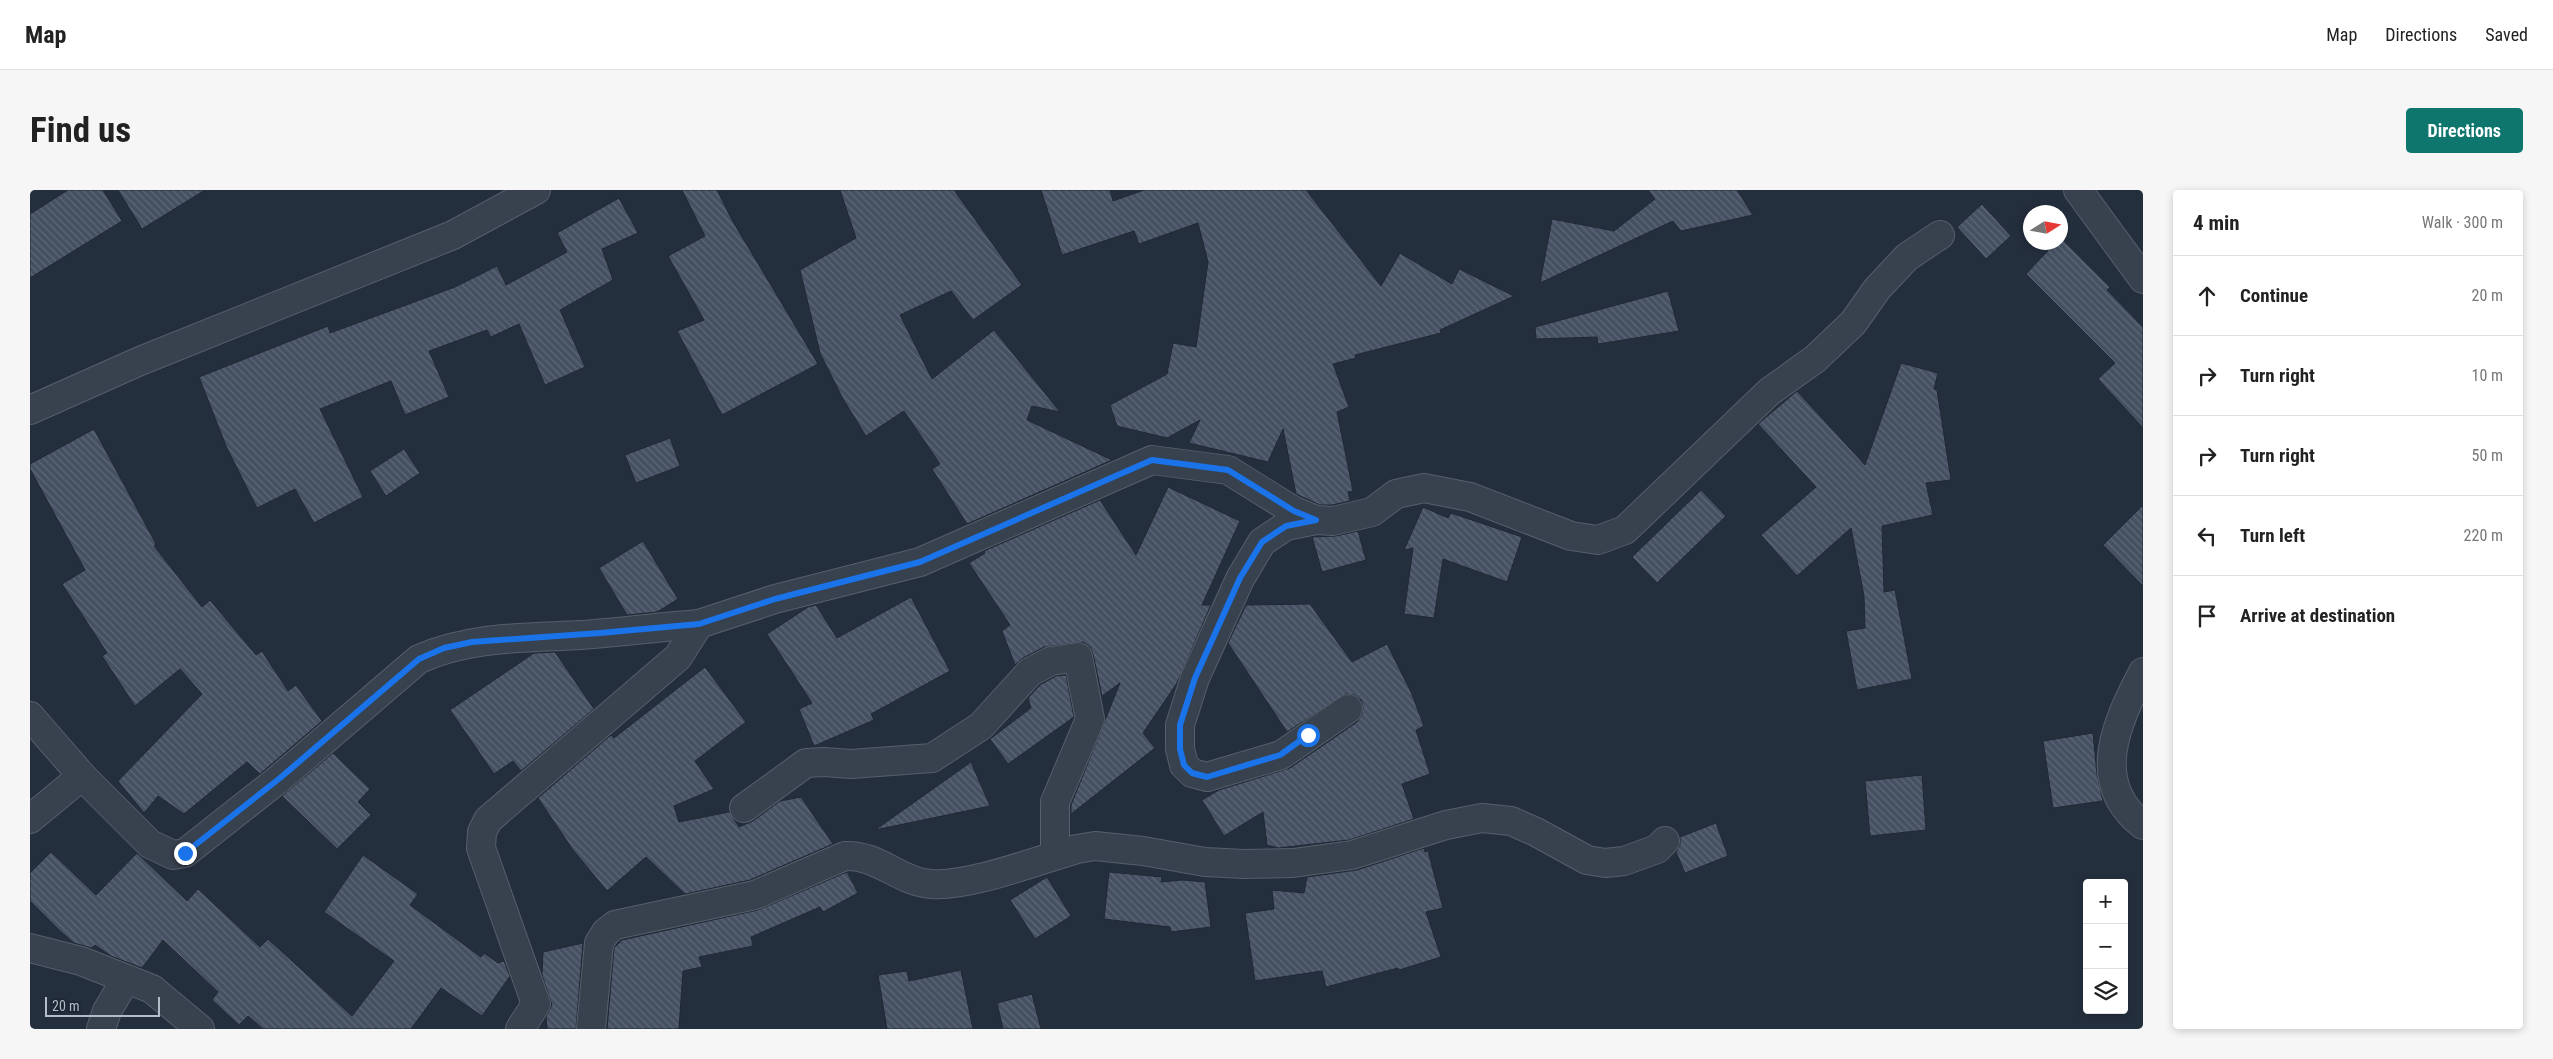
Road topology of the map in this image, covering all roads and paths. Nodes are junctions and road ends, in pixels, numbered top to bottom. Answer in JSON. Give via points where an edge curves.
{"nodes":[{"id":1,"x":536,"y":190,"type":"edge"},
{"id":2,"x":2078,"y":190,"type":"edge"},
{"id":3,"x":1940,"y":235,"type":"dead end"},
{"id":4,"x":2143,"y":279,"type":"edge"},
{"id":5,"x":30,"y":410,"type":"edge"},
{"id":6,"x":1316,"y":520,"type":"junction"},
{"id":7,"x":699,"y":624,"type":"junction"},
{"id":8,"x":2143,"y":672,"type":"edge"},
{"id":9,"x":1348,"y":709,"type":"dead end"},
{"id":10,"x":30,"y":716,"type":"edge"},
{"id":11,"x":82,"y":776,"type":"junction"},
{"id":12,"x":744,"y":808,"type":"dead end"},
{"id":13,"x":30,"y":819,"type":"edge"},
{"id":14,"x":2143,"y":825,"type":"edge"},
{"id":15,"x":1665,"y":841,"type":"dead end"},
{"id":16,"x":1055,"y":855,"type":"junction"},
{"id":17,"x":30,"y":948,"type":"edge"},
{"id":18,"x":126,"y":979,"type":"junction"},
{"id":19,"x":101,"y":1029,"type":"edge"},
{"id":20,"x":200,"y":1029,"type":"edge"},
{"id":21,"x":520,"y":1029,"type":"edge"},
{"id":22,"x":591,"y":1029,"type":"edge"}],
"edges":[{"from":1,"to":5,"type":"street","via":[[453,235],[140,361]]},
{"from":2,"to":4,"type":"street"},
{"from":3,"to":6,"type":"street","via":[[1907,257],[1877,289],[1853,323],[1815,358],[1769,392],[1625,530],[1598,540],[1571,536],[1470,497],[1424,488],[1396,494],[1372,512],[1333,521]]},
{"from":6,"to":7,"type":"street","via":[[1294,511],[1228,470],[1152,460],[920,562],[775,599]]},
{"from":6,"to":9,"type":"street","via":[[1286,526],[1262,542],[1240,578],[1195,678],[1180,725],[1184,765],[1192,773],[1207,777],[1280,755]]},
{"from":7,"to":11,"type":"street","via":[[472,642],[444,648],[419,659],[280,778],[185,853],[173,855],[150,844]]},
{"from":7,"to":21,"type":"street","via":[[678,658],[488,820],[482,832],[482,848],[536,1004]]},
{"from":8,"to":14,"type":"street","via":[[2121,715],[2111,755],[2112,777],[2118,798]]},
{"from":10,"to":11,"type":"street"},
{"from":11,"to":13,"type":"street"},
{"from":12,"to":16,"type":"street","via":[[806,763],[851,764],[932,758],[981,726],[1030,672],[1051,661],[1078,657],[1090,719],[1054,802]]},
{"from":15,"to":16,"type":"street","via":[[1657,849],[1624,861],[1586,860],[1536,832],[1510,822],[1482,818],[1446,825],[1352,855],[1293,863],[1205,862],[1095,846]]},
{"from":16,"to":22,"type":"street","via":[[958,882],[931,884],[859,855],[845,856],[755,895],[614,925],[599,943]]},
{"from":17,"to":18,"type":"street","via":[[81,961]]},
{"from":18,"to":19,"type":"street","via":[[107,1010]]},
{"from":18,"to":20,"type":"street","via":[[152,989]]}]}
